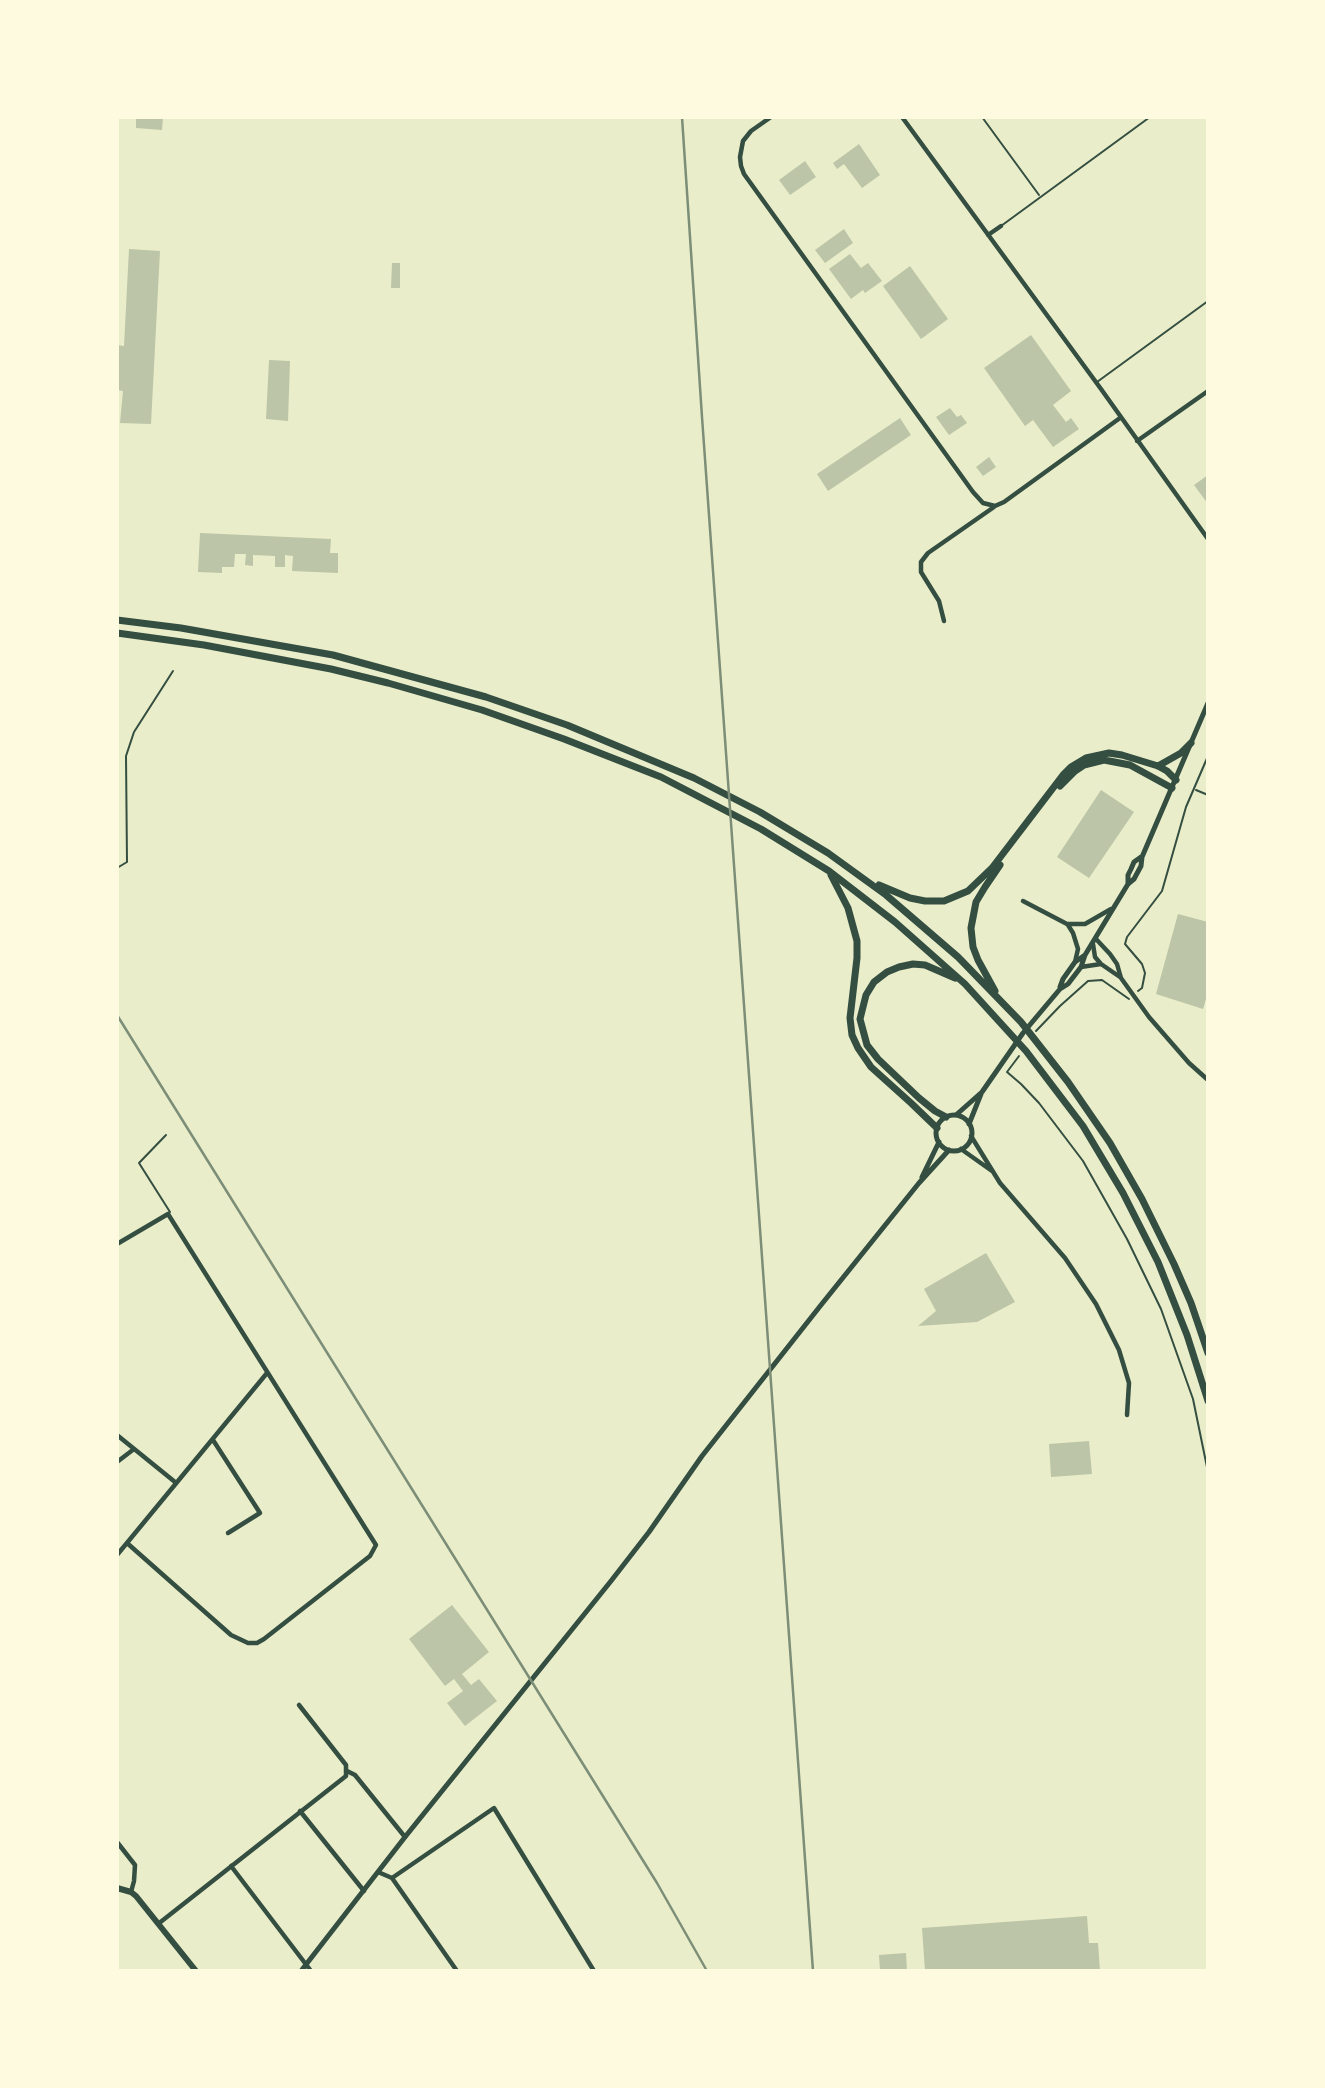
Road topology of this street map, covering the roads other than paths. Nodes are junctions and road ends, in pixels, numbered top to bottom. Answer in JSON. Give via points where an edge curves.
{"nodes":[{"id":1,"x":771,"y":117,"type":"edge"},
{"id":2,"x":902,"y":117,"type":"edge"},
{"id":3,"x":982,"y":117,"type":"edge"},
{"id":4,"x":1150,"y":117,"type":"edge"},
{"id":5,"x":1040,"y":197,"type":"junction"},
{"id":6,"x":1001,"y":226,"type":"joint"},
{"id":7,"x":988,"y":235,"type":"junction"},
{"id":8,"x":1208,"y":302,"type":"edge"},
{"id":9,"x":1096,"y":382,"type":"junction"},
{"id":10,"x":1208,"y":391,"type":"edge"},
{"id":11,"x":1121,"y":418,"type":"junction"},
{"id":12,"x":1137,"y":441,"type":"junction"},
{"id":13,"x":995,"y":506,"type":"junction"},
{"id":14,"x":1208,"y":539,"type":"edge"},
{"id":15,"x":117,"y":620,"type":"edge"},
{"id":16,"x":944,"y":621,"type":"dead end"},
{"id":17,"x":117,"y":633,"type":"edge"},
{"id":18,"x":1208,"y":703,"type":"edge"},
{"id":19,"x":1191,"y":743,"type":"junction"},
{"id":20,"x":1158,"y":766,"type":"junction"},
{"id":21,"x":1176,"y":779,"type":"junction"},
{"id":22,"x":1172,"y":788,"type":"junction"},
{"id":23,"x":829,"y":871,"type":"junction"},
{"id":24,"x":867,"y":880,"type":"junction"},
{"id":25,"x":1023,"y":901,"type":"dead end"},
{"id":26,"x":1115,"y":907,"type":"junction"},
{"id":27,"x":1067,"y":924,"type":"junction"},
{"id":28,"x":1094,"y":941,"type":"junction"},
{"id":29,"x":1085,"y":955,"type":"junction"},
{"id":30,"x":1075,"y":962,"type":"junction"},
{"id":31,"x":1101,"y":964,"type":"junction"},
{"id":32,"x":1081,"y":967,"type":"junction"},
{"id":33,"x":1121,"y":978,"type":"junction"},
{"id":34,"x":965,"y":984,"type":"junction"},
{"id":35,"x":1059,"y":989,"type":"junction"},
{"id":36,"x":999,"y":998,"type":"junction"},
{"id":37,"x":1208,"y":1080,"type":"edge"},
{"id":38,"x":982,"y":1092,"type":"junction"},
{"id":39,"x":956,"y":1115,"type":"junction"},
{"id":40,"x":946,"y":1117,"type":"junction"},
{"id":41,"x":969,"y":1124,"type":"junction"},
{"id":42,"x":936,"y":1128,"type":"junction"},
{"id":43,"x":166,"y":1135,"type":"dead end"},
{"id":44,"x":971,"y":1136,"type":"junction"},
{"id":45,"x":939,"y":1142,"type":"junction"},
{"id":46,"x":961,"y":1149,"type":"junction"},
{"id":47,"x":950,"y":1150,"type":"junction"},
{"id":48,"x":993,"y":1172,"type":"junction"},
{"id":49,"x":919,"y":1183,"type":"junction"},
{"id":50,"x":167,"y":1214,"type":"junction"},
{"id":51,"x":117,"y":1244,"type":"edge"},
{"id":52,"x":1208,"y":1353,"type":"edge"},
{"id":53,"x":268,"y":1373,"type":"junction"},
{"id":54,"x":1208,"y":1401,"type":"edge"},
{"id":55,"x":1126,"y":1415,"type":"dead end"},
{"id":56,"x":117,"y":1435,"type":"edge"},
{"id":57,"x":213,"y":1440,"type":"junction"},
{"id":58,"x":134,"y":1448,"type":"junction"},
{"id":59,"x":117,"y":1462,"type":"edge"},
{"id":60,"x":175,"y":1482,"type":"junction"},
{"id":61,"x":229,"y":1533,"type":"dead end"},
{"id":62,"x":127,"y":1543,"type":"junction"},
{"id":63,"x":117,"y":1555,"type":"edge"},
{"id":64,"x":299,"y":1705,"type":"dead end"},
{"id":65,"x":346,"y":1768,"type":"junction"},
{"id":66,"x":300,"y":1811,"type":"junction"},
{"id":67,"x":405,"y":1837,"type":"junction"},
{"id":68,"x":117,"y":1842,"type":"edge"},
{"id":69,"x":231,"y":1866,"type":"junction"},
{"id":70,"x":378,"y":1872,"type":"junction"},
{"id":71,"x":392,"y":1878,"type":"junction"},
{"id":72,"x":117,"y":1888,"type":"edge"},
{"id":73,"x":364,"y":1891,"type":"junction"},
{"id":74,"x":131,"y":1892,"type":"junction"},
{"id":75,"x":158,"y":1924,"type":"junction"},
{"id":76,"x":306,"y":1964,"type":"junction"},
{"id":77,"x":196,"y":1971,"type":"edge"},
{"id":78,"x":301,"y":1971,"type":"edge"},
{"id":79,"x":311,"y":1971,"type":"edge"},
{"id":80,"x":457,"y":1971,"type":"edge"},
{"id":81,"x":594,"y":1971,"type":"edge"}],
"edges":[{"from":1,"to":13,"type":"street","via":[[743,141],[744,174],[973,492],[983,503]]},
{"from":2,"to":7,"type":"street"},
{"from":3,"to":5,"type":"lane"},
{"from":4,"to":5,"type":"lane"},
{"from":5,"to":6,"type":"lane"},
{"from":6,"to":7,"type":"street"},
{"from":7,"to":9,"type":"street"},
{"from":8,"to":9,"type":"lane"},
{"from":9,"to":11,"type":"street"},
{"from":10,"to":12,"type":"street"},
{"from":11,"to":12,"type":"street"},
{"from":11,"to":13,"type":"street"},
{"from":12,"to":14,"type":"street"},
{"from":13,"to":16,"type":"street","via":[[921,562],[921,572],[939,601]]},
{"from":15,"to":24,"type":"highway","via":[[332,655],[486,697],[567,725],[694,778],[760,812]]},
{"from":17,"to":23,"type":"highway","via":[[343,672],[482,710],[661,777]]},
{"from":18,"to":19,"type":"street"},
{"from":19,"to":20,"type":"highway"},
{"from":19,"to":21,"type":"street"},
{"from":20,"to":21,"type":"highway"},
{"from":20,"to":24,"type":"highway","via":[[1109,753],[1078,762],[992,868],[960,895],[944,901],[919,900]]},
{"from":21,"to":22,"type":"street"},
{"from":22,"to":26,"type":"street","via":[[1135,879]]},
{"from":22,"to":36,"type":"highway","via":[[1113,761],[1084,765],[1065,781],[985,887],[973,913],[973,947]]},
{"from":23,"to":34,"type":"highway"},
{"from":23,"to":42,"type":"highway","via":[[848,908],[857,941],[850,1018],[855,1041],[871,1067]]},
{"from":24,"to":36,"type":"highway","via":[[935,935]]},
{"from":25,"to":27,"type":"street"},
{"from":26,"to":27,"type":"street","via":[[1085,924]]},
{"from":26,"to":28,"type":"street"},
{"from":27,"to":30,"type":"street","via":[[1078,949]]},
{"from":28,"to":29,"type":"street"},
{"from":28,"to":31,"type":"street","via":[[1095,957]]},
{"from":28,"to":33,"type":"street","via":[[1117,964]]},
{"from":29,"to":30,"type":"street"},
{"from":29,"to":32,"type":"street"},
{"from":30,"to":35,"type":"street"},
{"from":31,"to":32,"type":"street"},
{"from":31,"to":33,"type":"street"},
{"from":32,"to":35,"type":"street"},
{"from":33,"to":37,"type":"street","via":[[1175,1049]]},
{"from":34,"to":40,"type":"highway","via":[[925,965],[899,967],[874,982],[860,1019],[867,1045],[878,1059]]},
{"from":34,"to":54,"type":"highway","via":[[1013,1035],[1083,1126],[1123,1193],[1177,1307]]},
{"from":35,"to":38,"type":"street"},
{"from":36,"to":52,"type":"highway","via":[[1068,1082],[1142,1199],[1191,1303]]},
{"from":38,"to":39,"type":"street"},
{"from":38,"to":41,"type":"street"},
{"from":39,"to":40,"type":"street"},
{"from":39,"to":41,"type":"street"},
{"from":40,"to":42,"type":"street"},
{"from":41,"to":44,"type":"street"},
{"from":42,"to":45,"type":"street"},
{"from":43,"to":50,"type":"lane","via":[[139,1163],[170,1212]]},
{"from":44,"to":46,"type":"street"},
{"from":44,"to":48,"type":"street"},
{"from":45,"to":47,"type":"street"},
{"from":45,"to":49,"type":"street"},
{"from":46,"to":47,"type":"street"},
{"from":46,"to":48,"type":"street"},
{"from":47,"to":49,"type":"street"},
{"from":48,"to":55,"type":"street","via":[[1065,1258],[1096,1304],[1129,1383]]},
{"from":49,"to":67,"type":"street","via":[[702,1456],[611,1581]]},
{"from":50,"to":51,"type":"street"},
{"from":50,"to":53,"type":"street"},
{"from":53,"to":57,"type":"street"},
{"from":53,"to":62,"type":"street","via":[[374,1541],[373,1553],[264,1639],[248,1643],[231,1635]]},
{"from":56,"to":58,"type":"street"},
{"from":57,"to":60,"type":"street"},
{"from":57,"to":61,"type":"street","via":[[260,1513]]},
{"from":58,"to":59,"type":"street"},
{"from":58,"to":60,"type":"street"},
{"from":60,"to":62,"type":"street"},
{"from":62,"to":63,"type":"street"},
{"from":64,"to":65,"type":"street"},
{"from":65,"to":66,"type":"street","via":[[346,1776]]},
{"from":65,"to":67,"type":"street"},
{"from":66,"to":69,"type":"street"},
{"from":66,"to":73,"type":"street"},
{"from":67,"to":70,"type":"street"},
{"from":68,"to":74,"type":"street","via":[[135,1865]]},
{"from":69,"to":75,"type":"street"},
{"from":69,"to":76,"type":"street"},
{"from":70,"to":71,"type":"street"},
{"from":70,"to":73,"type":"street"},
{"from":71,"to":80,"type":"street"},
{"from":71,"to":81,"type":"street","via":[[494,1808]]},
{"from":72,"to":74,"type":"main road"},
{"from":73,"to":76,"type":"street"},
{"from":74,"to":75,"type":"main road"},
{"from":75,"to":77,"type":"main road"},
{"from":76,"to":78,"type":"street"},
{"from":76,"to":79,"type":"street"}]}
